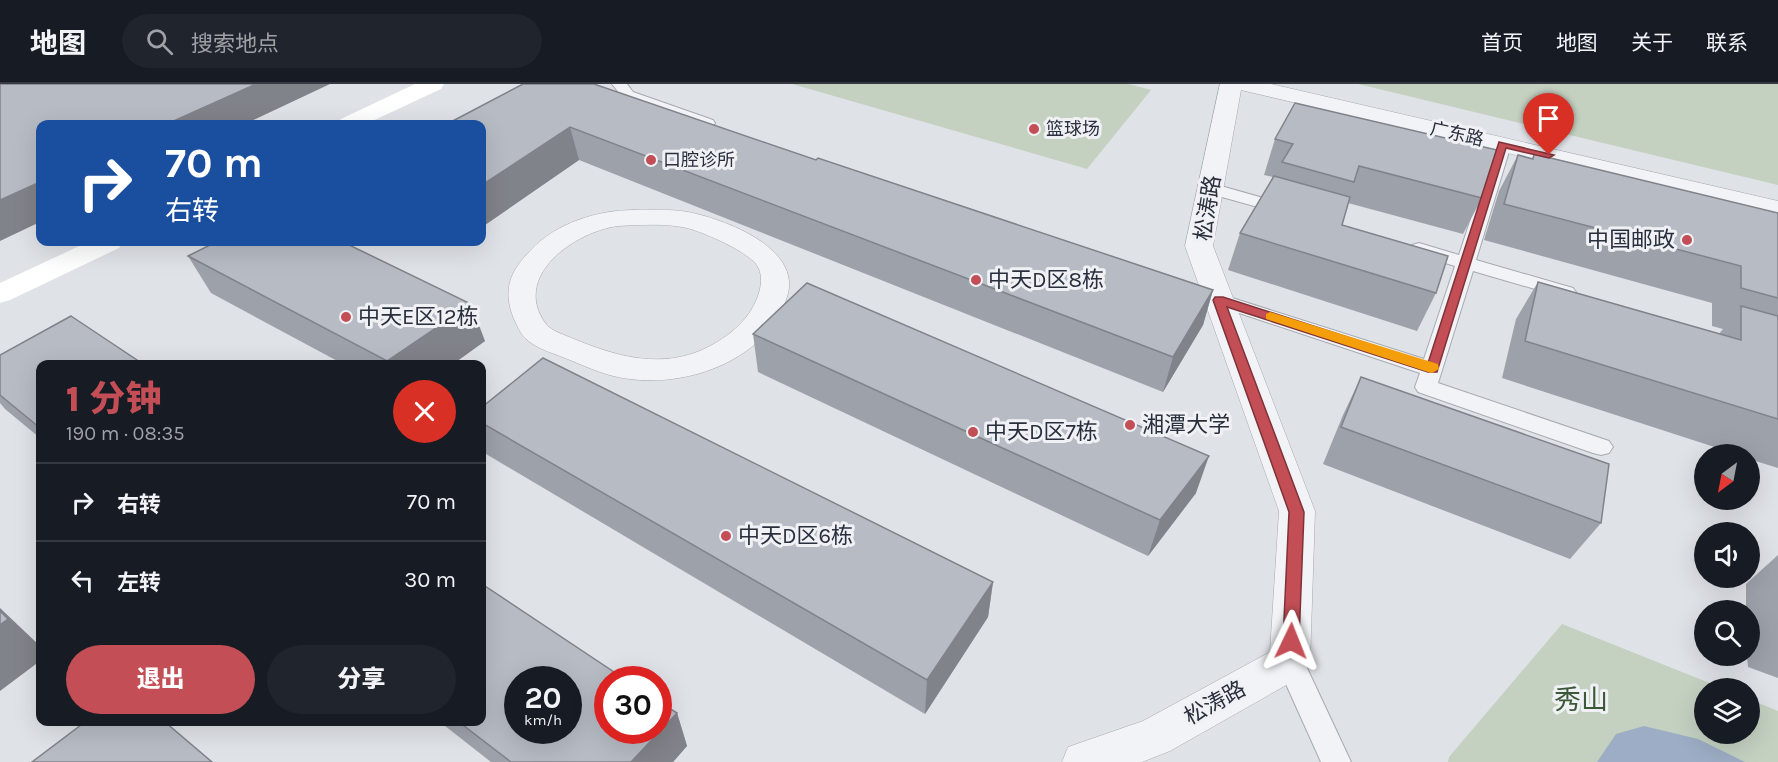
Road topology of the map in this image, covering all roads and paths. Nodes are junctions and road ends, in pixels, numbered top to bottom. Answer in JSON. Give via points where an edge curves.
{"nodes":[{"id":1,"x":433,"y":84,"type":"edge"},
{"id":2,"x":619,"y":84,"type":"edge"},
{"id":3,"x":1231,"y":84,"type":"edge"},
{"id":4,"x":1242,"y":84,"type":"edge"},
{"id":5,"x":357,"y":120,"type":"edge"},
{"id":6,"x":725,"y":130,"type":"edge"},
{"id":7,"x":1503,"y":145,"type":"junction"},
{"id":8,"x":1210,"y":188,"type":"junction"},
{"id":9,"x":1778,"y":209,"type":"edge"},
{"id":10,"x":1299,"y":214,"type":"edge"},
{"id":11,"x":1399,"y":243,"type":"edge"},
{"id":12,"x":101,"y":246,"type":"edge"},
{"id":13,"x":1466,"y":262,"type":"junction"},
{"id":14,"x":0,"y":294,"type":"edge"},
{"id":15,"x":1588,"y":299,"type":"edge"},
{"id":16,"x":1219,"y":300,"type":"junction"},
{"id":17,"x":568,"y":347,"type":"junction"},
{"id":18,"x":542,"y":369,"type":"edge"},
{"id":19,"x":1432,"y":369,"type":"junction"},
{"id":20,"x":1601,"y":447,"type":"dead end"},
{"id":21,"x":1290,"y":662,"type":"junction"},
{"id":22,"x":1084,"y":762,"type":"edge"},
{"id":23,"x":1336,"y":762,"type":"edge"}],
"edges":[{"from":1,"to":5,"type":"main road"},
{"from":2,"to":6,"type":"lane","via":[[628,95]]},
{"from":3,"to":8,"type":"street","name":"松涛路"},
{"from":4,"to":7,"type":"street","name":"广东路"},
{"from":7,"to":9,"type":"street","name":"广东路"},
{"from":7,"to":13,"type":"lane"},
{"from":8,"to":10,"type":"lane"},
{"from":8,"to":16,"type":"street","name":"松涛路","via":[[1199,246]]},
{"from":11,"to":13,"type":"lane"},
{"from":12,"to":14,"type":"main road"},
{"from":13,"to":15,"type":"lane"},
{"from":13,"to":19,"type":"lane"},
{"from":16,"to":19,"type":"lane"},
{"from":16,"to":21,"type":"street","name":"松涛路","via":[[1296,512]]},
{"from":17,"to":17,"type":"street","via":[[631,369],[667,369],[710,359],[744,337],[767,312],[776,285],[771,266],[751,247],[690,221],[612,219],[572,233],[540,254],[521,281],[522,307],[535,331]]},
{"from":17,"to":18,"type":"street"},
{"from":19,"to":20,"type":"lane","via":[[1426,387]]},
{"from":21,"to":22,"type":"street","name":"松涛路","via":[[1155,737]]},
{"from":21,"to":23,"type":"lane"}]}
